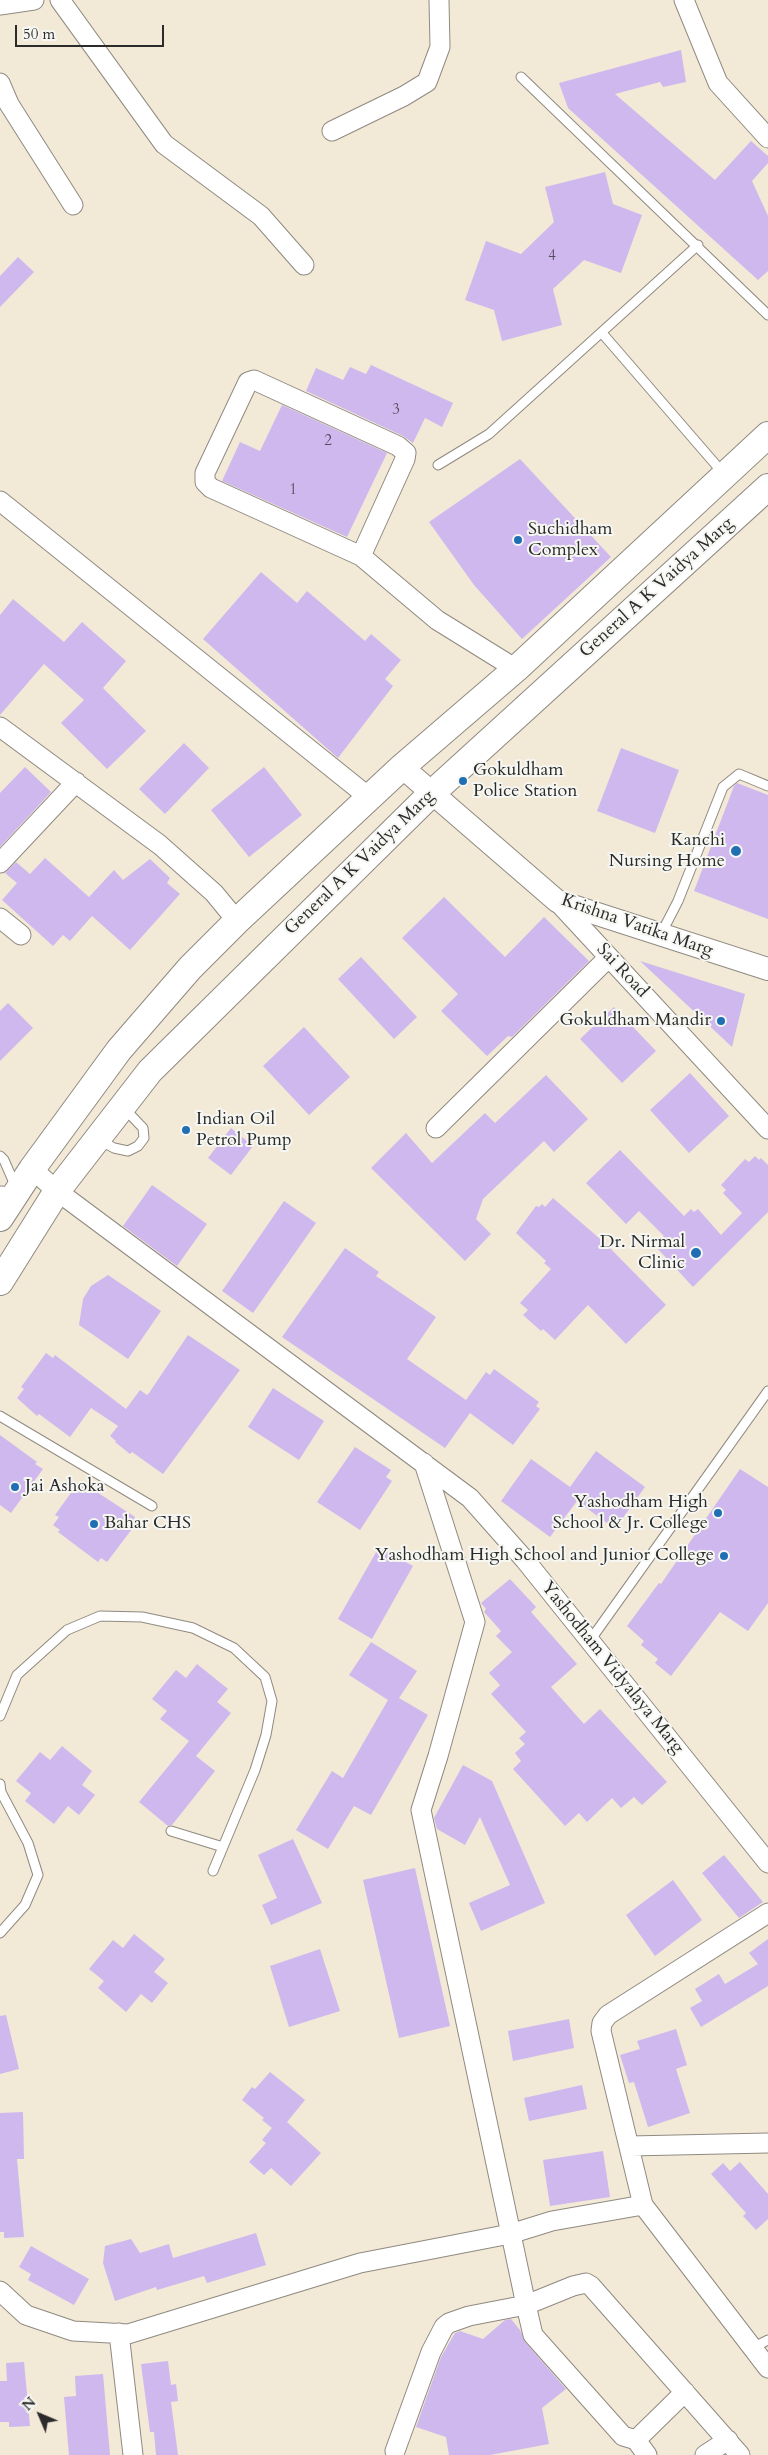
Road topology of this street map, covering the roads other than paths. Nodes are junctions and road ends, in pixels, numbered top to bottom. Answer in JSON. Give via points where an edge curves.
{"nodes":[{"id":1,"x":34,"y":0,"type":"edge"},
{"id":2,"x":60,"y":0,"type":"edge"},
{"id":3,"x":439,"y":0,"type":"edge"},
{"id":4,"x":684,"y":0,"type":"edge"},
{"id":5,"x":0,"y":5,"type":"edge"},
{"id":6,"x":521,"y":77,"type":"dead end"},
{"id":7,"x":0,"y":83,"type":"edge"},
{"id":8,"x":332,"y":131,"type":"dead end"},
{"id":9,"x":768,"y":138,"type":"edge"},
{"id":10,"x":73,"y":205,"type":"dead end"},
{"id":11,"x":698,"y":245,"type":"junction"},
{"id":12,"x":304,"y":264,"type":"dead end"},
{"id":13,"x":768,"y":315,"type":"edge"},
{"id":14,"x":602,"y":333,"type":"junction"},
{"id":15,"x":768,"y":435,"type":"edge"},
{"id":16,"x":438,"y":465,"type":"dead end"},
{"id":17,"x":725,"y":475,"type":"junction"},
{"id":18,"x":768,"y":487,"type":"edge"},
{"id":19,"x":0,"y":501,"type":"edge"},
{"id":20,"x":361,"y":556,"type":"junction"},
{"id":21,"x":516,"y":669,"type":"junction"},
{"id":22,"x":0,"y":727,"type":"edge"},
{"id":23,"x":402,"y":767,"type":"junction"},
{"id":24,"x":76,"y":782,"type":"junction"},
{"id":25,"x":768,"y":786,"type":"edge"},
{"id":26,"x":431,"y":794,"type":"junction"},
{"id":27,"x":370,"y":799,"type":"junction"},
{"id":28,"x":0,"y":863,"type":"edge"},
{"id":29,"x":557,"y":901,"type":"junction"},
{"id":30,"x":0,"y":918,"type":"edge"},
{"id":31,"x":237,"y":921,"type":"junction"},
{"id":32,"x":21,"y":935,"type":"dead end"},
{"id":33,"x":661,"y":935,"type":"junction"},
{"id":34,"x":609,"y":957,"type":"junction"},
{"id":35,"x":768,"y":969,"type":"edge"},
{"id":36,"x":122,"y":1106,"type":"junction"},
{"id":37,"x":436,"y":1128,"type":"dead end"},
{"id":38,"x":768,"y":1129,"type":"edge"},
{"id":39,"x":97,"y":1139,"type":"junction"},
{"id":40,"x":0,"y":1156,"type":"edge"},
{"id":41,"x":32,"y":1168,"type":"junction"},
{"id":42,"x":9,"y":1191,"type":"edge"},
{"id":43,"x":57,"y":1191,"type":"junction"},
{"id":44,"x":0,"y":1218,"type":"edge"},
{"id":45,"x":0,"y":1282,"type":"edge"},
{"id":46,"x":768,"y":1391,"type":"edge"},
{"id":47,"x":0,"y":1416,"type":"edge"},
{"id":48,"x":424,"y":1463,"type":"junction"},
{"id":49,"x":152,"y":1506,"type":"dead end"},
{"id":50,"x":589,"y":1642,"type":"junction"},
{"id":51,"x":0,"y":1716,"type":"edge"},
{"id":52,"x":0,"y":1784,"type":"edge"},
{"id":53,"x":171,"y":1831,"type":"dead end"},
{"id":54,"x":223,"y":1847,"type":"junction"},
{"id":55,"x":768,"y":1863,"type":"edge"},
{"id":56,"x":212,"y":1871,"type":"dead end"},
{"id":57,"x":768,"y":1913,"type":"edge"},
{"id":58,"x":0,"y":1933,"type":"edge"},
{"id":59,"x":768,"y":2144,"type":"edge"},
{"id":60,"x":630,"y":2146,"type":"junction"},
{"id":61,"x":643,"y":2205,"type":"junction"},
{"id":62,"x":510,"y":2234,"type":"junction"},
{"id":63,"x":0,"y":2290,"type":"edge"},
{"id":64,"x":526,"y":2306,"type":"junction"},
{"id":65,"x":119,"y":2333,"type":"junction"},
{"id":66,"x":760,"y":2344,"type":"edge"},
{"id":67,"x":768,"y":2368,"type":"edge"},
{"id":68,"x":685,"y":2392,"type":"junction"},
{"id":69,"x":636,"y":2440,"type":"junction"},
{"id":70,"x":728,"y":2440,"type":"junction"},
{"id":71,"x":395,"y":2451,"type":"dead end"},
{"id":72,"x":134,"y":2455,"type":"edge"},
{"id":73,"x":647,"y":2455,"type":"edge"},
{"id":74,"x":705,"y":2455,"type":"edge"},
{"id":75,"x":740,"y":2455,"type":"edge"}],
"edges":[{"from":1,"to":5,"type":"street"},
{"from":2,"to":12,"type":"street","via":[[164,144],[261,216]]},
{"from":3,"to":8,"type":"street","via":[[440,47],[427,82]]},
{"from":4,"to":9,"type":"street","via":[[718,83]]},
{"from":6,"to":11,"type":"lane"},
{"from":7,"to":10,"type":"street","via":[[9,104]]},
{"from":11,"to":13,"type":"lane"},
{"from":11,"to":14,"type":"lane"},
{"from":14,"to":16,"type":"lane","via":[[489,434]]},
{"from":14,"to":17,"type":"lane"},
{"from":15,"to":17,"type":"main road","name":"General A K Vaidya Marg"},
{"from":17,"to":21,"type":"main road","name":"General A K Vaidya Marg"},
{"from":18,"to":26,"type":"main road","name":"General A K Vaidya Marg"},
{"from":19,"to":27,"type":"street"},
{"from":20,"to":20,"type":"street","via":[[211,488],[205,482],[205,473],[248,382],[254,380],[398,446],[406,453]]},
{"from":20,"to":21,"type":"street","via":[[437,620]]},
{"from":21,"to":23,"type":"main road","name":"General A K Vaidya Marg"},
{"from":22,"to":24,"type":"street"},
{"from":23,"to":26,"type":"street","name":"Krishna Vatika Marg"},
{"from":23,"to":27,"type":"main road","name":"General A K Vaidya Marg"},
{"from":24,"to":28,"type":"street"},
{"from":24,"to":31,"type":"street","via":[[173,856],[214,893]]},
{"from":25,"to":33,"type":"lane","via":[[739,774],[723,787],[678,901]]},
{"from":26,"to":29,"type":"street","name":"Krishna Vatika Marg"},
{"from":26,"to":36,"type":"main road","name":"General A K Vaidya Marg","via":[[150,1071]]},
{"from":27,"to":31,"type":"main road","name":"General A K Vaidya Marg"},
{"from":29,"to":33,"type":"street","name":"Krishna Vatika Marg"},
{"from":29,"to":34,"type":"street","name":"Sai Road"},
{"from":30,"to":32,"type":"street"},
{"from":31,"to":41,"type":"main road","name":"General A K Vaidya Marg","via":[[190,968],[119,1050]]},
{"from":33,"to":35,"type":"street","name":"Krishna Vatika Marg"},
{"from":34,"to":37,"type":"street"},
{"from":34,"to":38,"type":"street","name":"Sai Road"},
{"from":36,"to":39,"type":"main road","name":"General A K Vaidya Marg"},
{"from":36,"to":39,"type":"lane","via":[[143,1128],[144,1138],[138,1146],[128,1151]]},
{"from":39,"to":43,"type":"main road","name":"General A K Vaidya Marg"},
{"from":40,"to":42,"type":"lane","via":[[4,1160]]},
{"from":41,"to":42,"type":"main road","name":"General A K Vaidya Marg"},
{"from":41,"to":43,"type":"street","name":"Yashodham Vidyalaya Marg"},
{"from":42,"to":44,"type":"main road","name":"General A K Vaidya Marg"},
{"from":43,"to":45,"type":"main road","name":"General A K Vaidya Marg"},
{"from":43,"to":48,"type":"street","name":"Yashodham Vidyalaya Marg"},
{"from":46,"to":50,"type":"lane"},
{"from":47,"to":49,"type":"lane"},
{"from":48,"to":50,"type":"street","name":"Yashodham Vidyalaya Marg","via":[[470,1498],[525,1560]]},
{"from":48,"to":62,"type":"street","via":[[475,1622],[420,1810]]},
{"from":50,"to":55,"type":"street","name":"Yashodham Vidyalaya Marg"},
{"from":51,"to":54,"type":"lane","via":[[17,1675],[67,1630],[100,1616],[142,1617],[193,1628],[234,1648],[265,1676],[272,1701],[255,1770]]},
{"from":52,"to":58,"type":"lane","via":[[1,1792],[28,1843],[38,1875],[25,1905]]},
{"from":53,"to":54,"type":"lane"},
{"from":54,"to":56,"type":"lane"},
{"from":57,"to":60,"type":"street","via":[[608,2015],[602,2023],[601,2031]]},
{"from":59,"to":60,"type":"street"},
{"from":60,"to":61,"type":"street"},
{"from":61,"to":62,"type":"street","via":[[552,2221]]},
{"from":61,"to":66,"type":"street"},
{"from":62,"to":64,"type":"street"},
{"from":62,"to":65,"type":"street","via":[[360,2263],[128,2334]]},
{"from":63,"to":65,"type":"street","via":[[26,2315],[73,2331]]},
{"from":64,"to":68,"type":"street","via":[[573,2286],[590,2285]]},
{"from":64,"to":69,"type":"street","via":[[533,2335],[623,2436]]},
{"from":64,"to":71,"type":"street","via":[[457,2319],[444,2327],[431,2352]]},
{"from":65,"to":72,"type":"street"},
{"from":66,"to":67,"type":"street"},
{"from":68,"to":69,"type":"street"},
{"from":68,"to":70,"type":"street"},
{"from":69,"to":73,"type":"street"},
{"from":70,"to":74,"type":"street"},
{"from":70,"to":75,"type":"street"}]}
